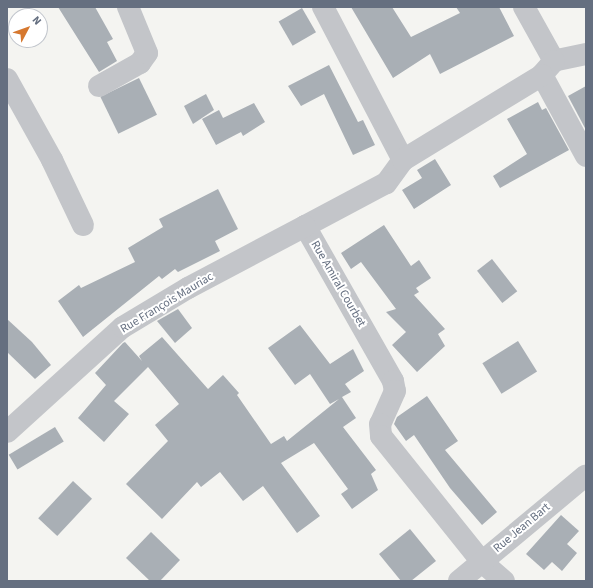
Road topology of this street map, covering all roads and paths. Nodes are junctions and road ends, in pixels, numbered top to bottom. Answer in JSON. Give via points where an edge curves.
{"nodes":[{"id":1,"x":128,"y":7,"type":"edge"},
{"id":2,"x":323,"y":7,"type":"edge"},
{"id":3,"x":524,"y":7,"type":"edge"},
{"id":4,"x":586,"y":54,"type":"edge"},
{"id":5,"x":548,"y":68,"type":"junction"},
{"id":6,"x":7,"y":79,"type":"edge"},
{"id":7,"x":99,"y":86,"type":"dead end"},
{"id":8,"x":586,"y":156,"type":"edge"},
{"id":9,"x":403,"y":160,"type":"junction"},
{"id":10,"x":83,"y":225,"type":"dead end"},
{"id":11,"x":305,"y":226,"type":"junction"},
{"id":12,"x":7,"y":432,"type":"edge"},
{"id":13,"x":586,"y":475,"type":"edge"},
{"id":14,"x":482,"y":562,"type":"junction"},
{"id":15,"x":459,"y":581,"type":"edge"},
{"id":16,"x":504,"y":581,"type":"edge"}],
"edges":[{"from":1,"to":7,"type":"street","via":[[147,53],[140,63]]},
{"from":2,"to":9,"type":"street"},
{"from":3,"to":5,"type":"street"},
{"from":4,"to":5,"type":"street"},
{"from":5,"to":8,"type":"street"},
{"from":5,"to":9,"type":"street"},
{"from":6,"to":10,"type":"street","via":[[52,160]]},
{"from":9,"to":11,"type":"street","via":[[386,183]]},
{"from":11,"to":12,"type":"street","name":"Rue François Mauriac","via":[[188,288],[123,327]]},
{"from":11,"to":14,"type":"street","name":"Rue Amiral Courbet","via":[[393,381],[394,391],[380,424],[381,436]]},
{"from":13,"to":14,"type":"street","name":"Rue Jean Bart"},
{"from":14,"to":15,"type":"street","name":"Rue Jean Bart"},
{"from":14,"to":16,"type":"street","name":"Rue Amiral Courbet"}]}
